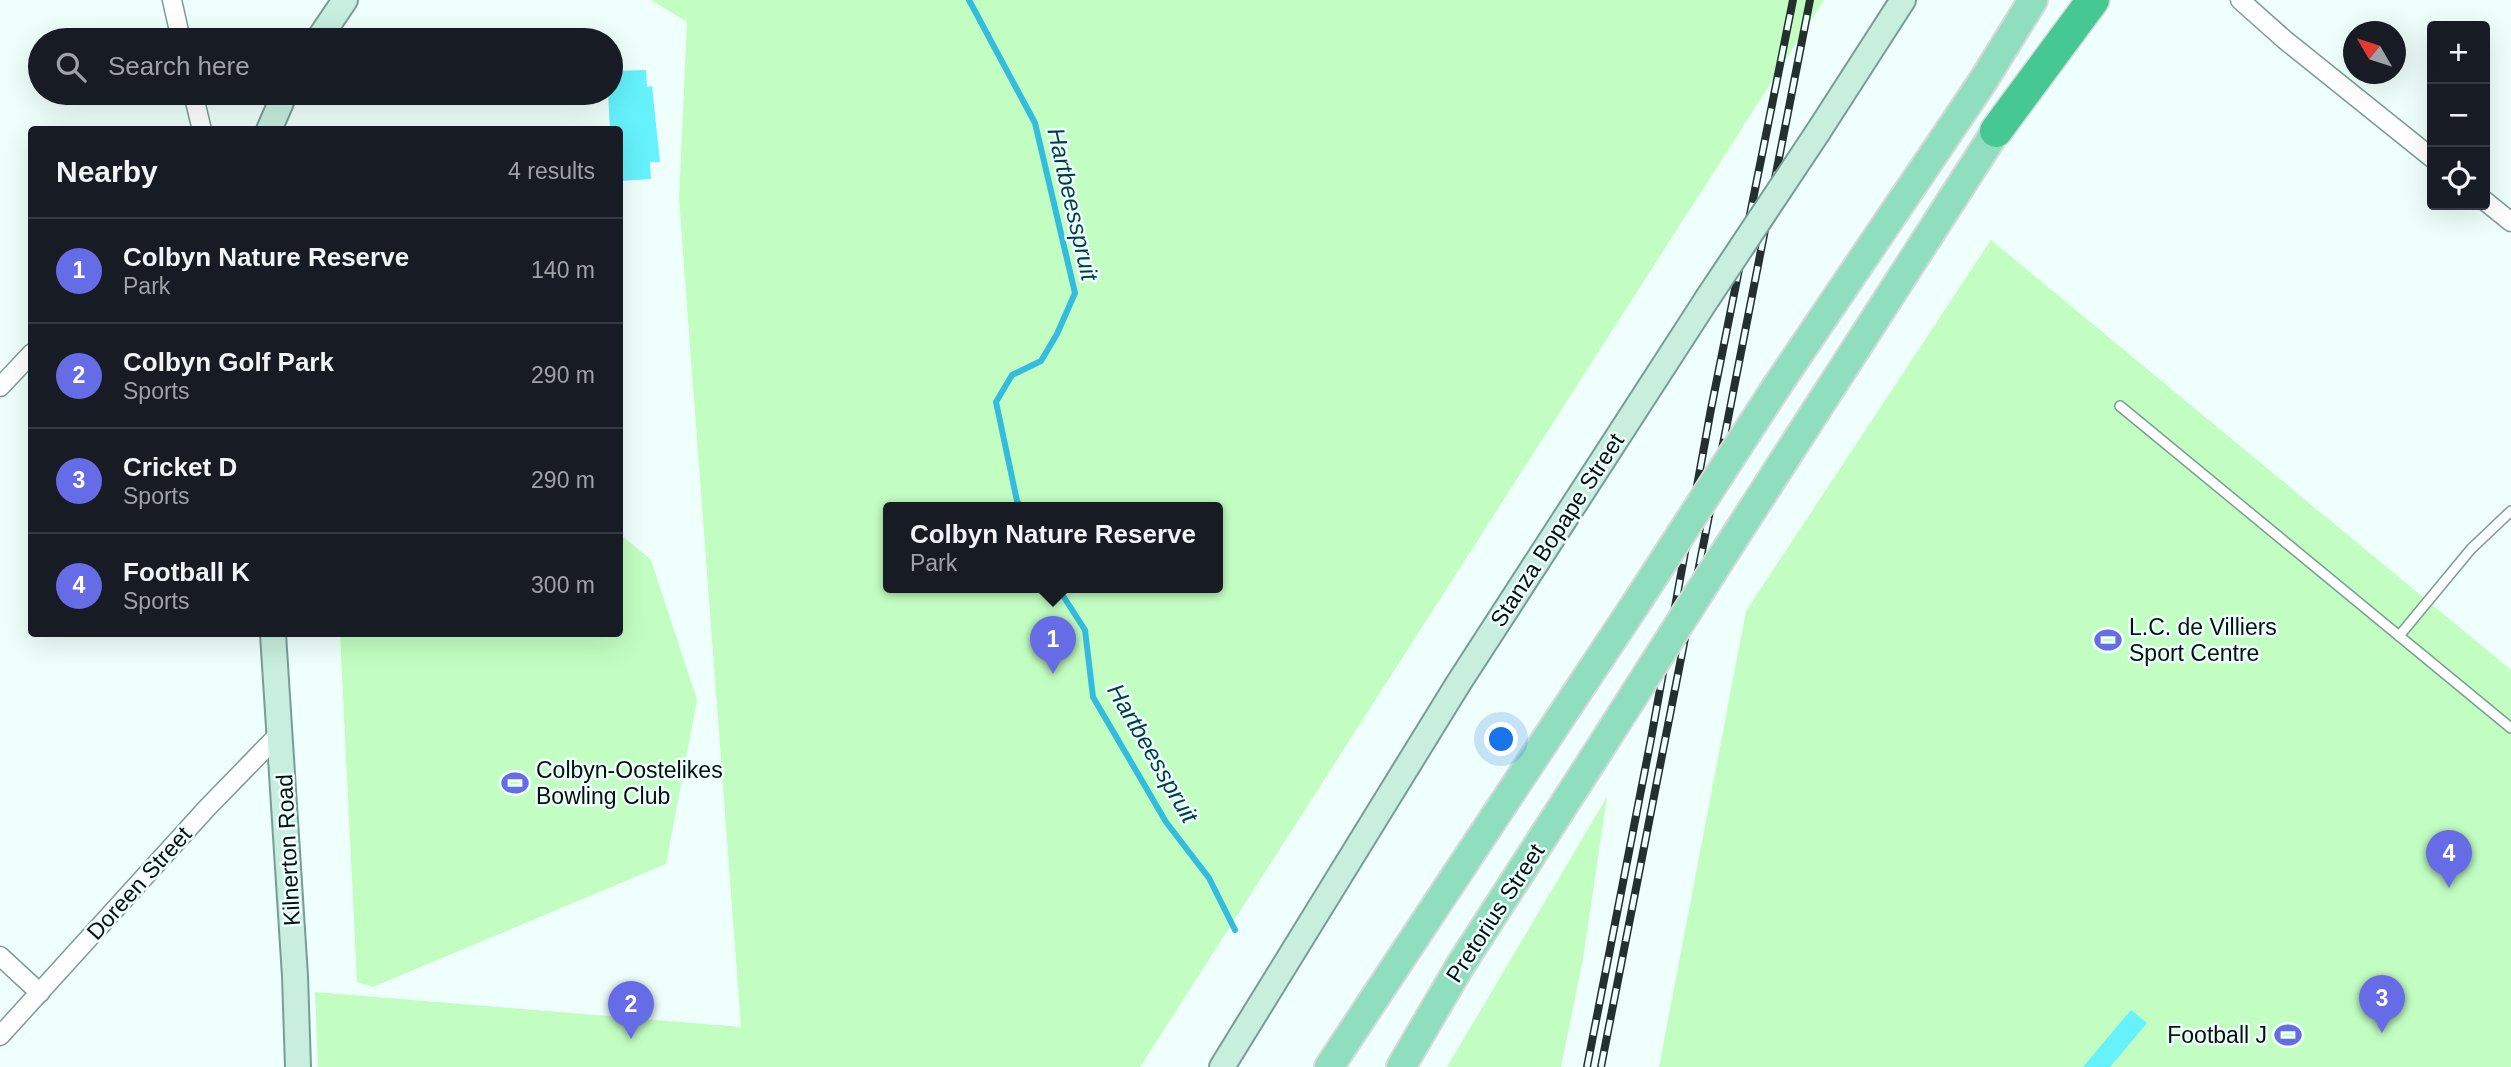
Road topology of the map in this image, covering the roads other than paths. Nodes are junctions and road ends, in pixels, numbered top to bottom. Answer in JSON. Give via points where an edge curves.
{"nodes":[{"id":1,"x":172,"y":0,"type":"edge"},
{"id":2,"x":345,"y":0,"type":"edge"},
{"id":3,"x":1903,"y":0,"type":"edge"},
{"id":4,"x":2033,"y":0,"type":"edge"},
{"id":5,"x":2078,"y":0,"type":"edge"},
{"id":6,"x":2093,"y":0,"type":"edge"},
{"id":7,"x":2240,"y":0,"type":"edge"},
{"id":8,"x":178,"y":28,"type":"edge"},
{"id":9,"x":326,"y":28,"type":"edge"},
{"id":10,"x":196,"y":105,"type":"edge"},
{"id":11,"x":280,"y":105,"type":"edge"},
{"id":12,"x":201,"y":126,"type":"edge"},
{"id":13,"x":271,"y":126,"type":"edge"},
{"id":14,"x":1996,"y":131,"type":"junction"},
{"id":15,"x":2427,"y":154,"type":"edge"},
{"id":16,"x":2490,"y":205,"type":"edge"},
{"id":17,"x":2511,"y":222,"type":"edge"},
{"id":18,"x":28,"y":357,"type":"edge"},
{"id":19,"x":0,"y":387,"type":"edge"},
{"id":20,"x":2120,"y":406,"type":"dead end"},
{"id":21,"x":2511,"y":511,"type":"edge"},
{"id":22,"x":2399,"y":636,"type":"junction"},
{"id":23,"x":274,"y":637,"type":"edge"},
{"id":24,"x":2511,"y":727,"type":"edge"},
{"id":25,"x":281,"y":732,"type":"junction"},
{"id":26,"x":0,"y":957,"type":"edge"},
{"id":27,"x":40,"y":993,"type":"junction"},
{"id":28,"x":0,"y":1036,"type":"edge"},
{"id":29,"x":298,"y":1067,"type":"edge"},
{"id":30,"x":1222,"y":1067,"type":"edge"},
{"id":31,"x":1329,"y":1067,"type":"edge"},
{"id":32,"x":1401,"y":1067,"type":"edge"}],
"edges":[{"from":1,"to":8,"type":"street"},
{"from":2,"to":9,"type":"main road"},
{"from":3,"to":30,"type":"main road","name":"Stanza Bopape Street","bridge":true,"via":[[1458,684]]},
{"from":4,"to":31,"type":"main road","bridge":true},
{"from":5,"to":14,"type":"highway"},
{"from":6,"to":14,"type":"highway"},
{"from":7,"to":15,"type":"street"},
{"from":10,"to":12,"type":"street"},
{"from":11,"to":13,"type":"main road"},
{"from":14,"to":32,"type":"main road","name":"Pretorius Street","bridge":true,"via":[[1460,966]]},
{"from":16,"to":17,"type":"street"},
{"from":18,"to":19,"type":"street"},
{"from":20,"to":22,"type":"lane"},
{"from":21,"to":22,"type":"lane","via":[[2471,549]]},
{"from":22,"to":24,"type":"lane"},
{"from":23,"to":25,"type":"main road","name":"Kilnerton Road"},
{"from":25,"to":27,"type":"street","name":"Doreen Street"},
{"from":25,"to":29,"type":"main road","name":"Kilnerton Road"},
{"from":26,"to":27,"type":"street"},
{"from":27,"to":28,"type":"street","name":"Doreen Street"}]}
